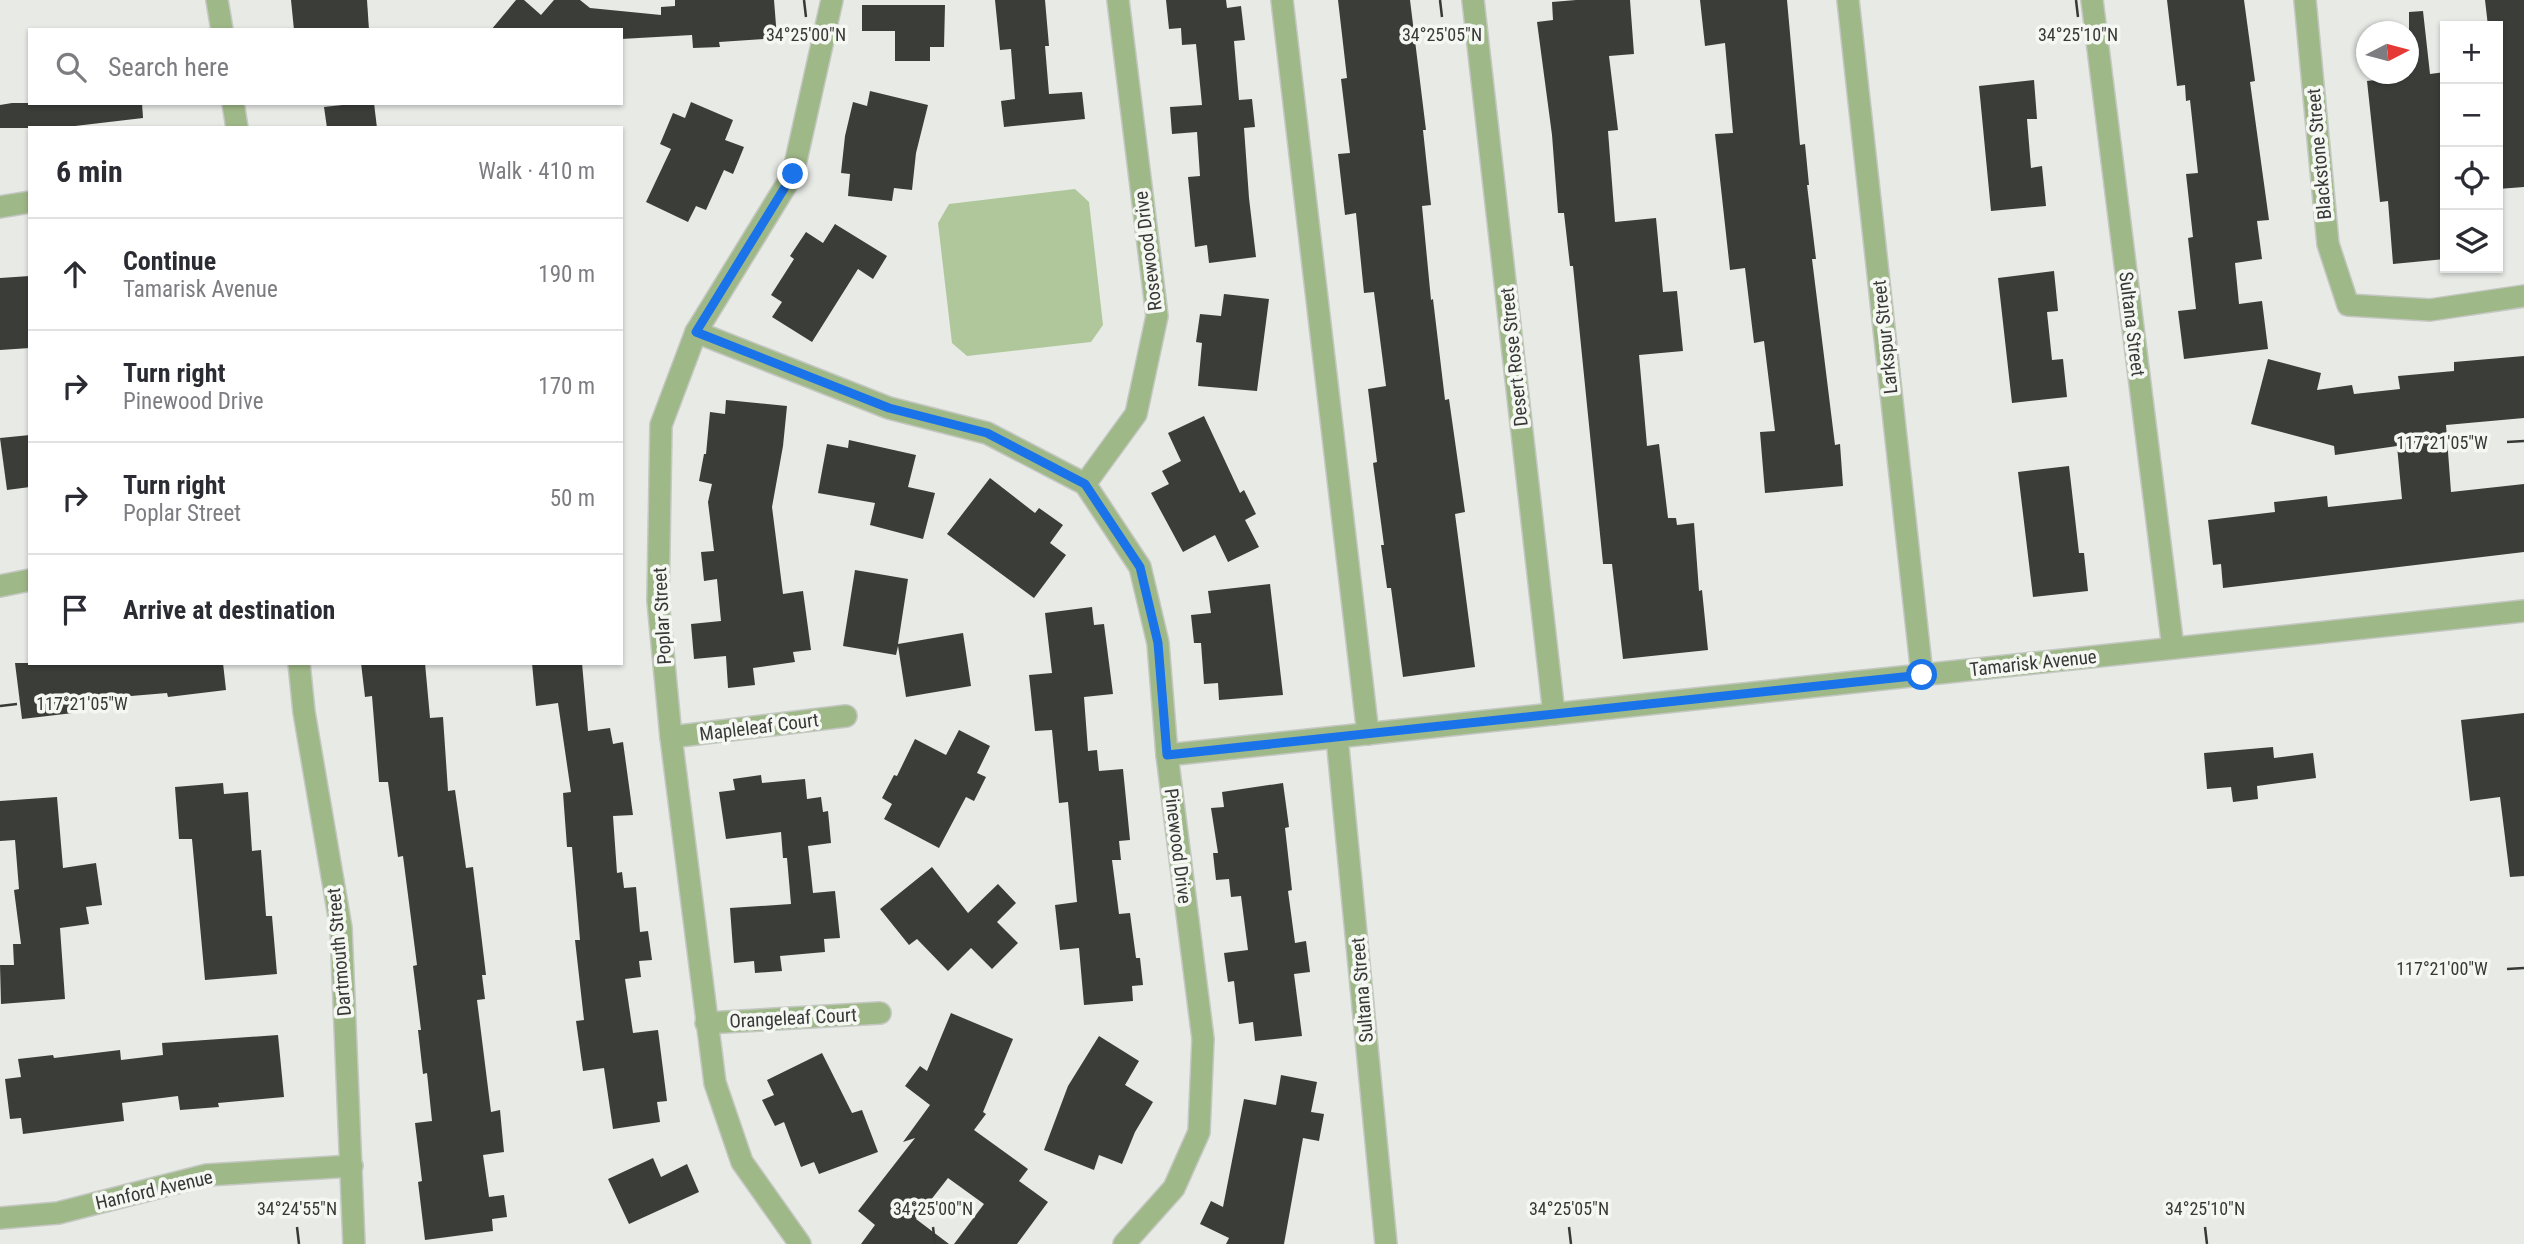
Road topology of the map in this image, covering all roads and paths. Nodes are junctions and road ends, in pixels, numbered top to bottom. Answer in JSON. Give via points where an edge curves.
{"nodes":[{"id":1,"x":218,"y":0,"type":"edge"},
{"id":2,"x":831,"y":0,"type":"edge"},
{"id":3,"x":1118,"y":0,"type":"edge"},
{"id":4,"x":1282,"y":0,"type":"edge"},
{"id":5,"x":1473,"y":0,"type":"edge"},
{"id":6,"x":1848,"y":0,"type":"edge"},
{"id":7,"x":2092,"y":0,"type":"edge"},
{"id":8,"x":2305,"y":0,"type":"edge"},
{"id":9,"x":222,"y":28,"type":"edge"},
{"id":10,"x":233,"y":105,"type":"edge"},
{"id":11,"x":237,"y":126,"type":"edge"},
{"id":12,"x":28,"y":202,"type":"edge"},
{"id":13,"x":0,"y":207,"type":"edge"},
{"id":14,"x":2524,"y":296,"type":"edge"},
{"id":15,"x":696,"y":332,"type":"junction"},
{"id":16,"x":1085,"y":484,"type":"junction"},
{"id":17,"x":28,"y":580,"type":"edge"},
{"id":18,"x":0,"y":586,"type":"edge"},
{"id":19,"x":2524,"y":611,"type":"edge"},
{"id":20,"x":2173,"y":648,"type":"junction"},
{"id":21,"x":299,"y":665,"type":"edge"},
{"id":22,"x":1922,"y":675,"type":"junction"},
{"id":23,"x":1554,"y":714,"type":"junction"},
{"id":24,"x":846,"y":716,"type":"dead end"},
{"id":25,"x":1368,"y":734,"type":"junction"},
{"id":26,"x":671,"y":737,"type":"junction"},
{"id":27,"x":1338,"y":737,"type":"junction"},
{"id":28,"x":1167,"y":755,"type":"junction"},
{"id":29,"x":880,"y":1013,"type":"dead end"},
{"id":30,"x":706,"y":1023,"type":"junction"},
{"id":31,"x":352,"y":1166,"type":"junction"},
{"id":32,"x":0,"y":1218,"type":"edge"},
{"id":33,"x":354,"y":1244,"type":"edge"},
{"id":34,"x":800,"y":1244,"type":"edge"},
{"id":35,"x":1124,"y":1244,"type":"edge"},
{"id":36,"x":1386,"y":1244,"type":"edge"}],
"edges":[{"from":1,"to":9,"type":"street"},
{"from":2,"to":15,"type":"street","name":"Poplar Street","via":[[793,174]]},
{"from":3,"to":16,"type":"street","name":"Rosewood Drive","via":[[1157,316],[1136,414]]},
{"from":4,"to":25,"type":"street"},
{"from":5,"to":23,"type":"street","name":"Desert Rose Street"},
{"from":6,"to":22,"type":"street","name":"Larkspur Street"},
{"from":7,"to":20,"type":"street","name":"Sultana Street"},
{"from":8,"to":14,"type":"street","name":"Blackstone Street","via":[[2328,244],[2348,305],[2430,310]]},
{"from":10,"to":11,"type":"street"},
{"from":12,"to":13,"type":"street"},
{"from":15,"to":16,"type":"street","name":"Pinewood Drive","via":[[889,408],[987,433]]},
{"from":15,"to":26,"type":"street","name":"Poplar Street","via":[[661,425],[657,601]]},
{"from":16,"to":28,"type":"street","name":"Pinewood Drive","via":[[1140,567],[1158,643]]},
{"from":17,"to":18,"type":"street"},
{"from":19,"to":20,"type":"street","name":"Tamarisk Avenue"},
{"from":20,"to":22,"type":"street","name":"Tamarisk Avenue"},
{"from":21,"to":31,"type":"street","name":"Dartmouth Street","via":[[341,928]]},
{"from":22,"to":23,"type":"street","name":"Tamarisk Avenue"},
{"from":23,"to":25,"type":"street","name":"Tamarisk Avenue"},
{"from":24,"to":26,"type":"street","name":"Mapleleaf Court"},
{"from":25,"to":27,"type":"street","name":"Tamarisk Avenue"},
{"from":26,"to":30,"type":"street","name":"Poplar Street"},
{"from":27,"to":28,"type":"street","name":"Tamarisk Avenue"},
{"from":27,"to":36,"type":"street","name":"Sultana Street"},
{"from":28,"to":35,"type":"street","name":"Pinewood Drive","via":[[1203,1039],[1199,1132],[1174,1188]]},
{"from":29,"to":30,"type":"street","name":"Orangeleaf Court"},
{"from":30,"to":34,"type":"street","name":"Poplar Street","via":[[716,1083],[742,1162]]},
{"from":31,"to":32,"type":"street","name":"Hanford Avenue","via":[[207,1175],[58,1213]]},
{"from":31,"to":33,"type":"street","name":"Dartmouth Street"}]}
